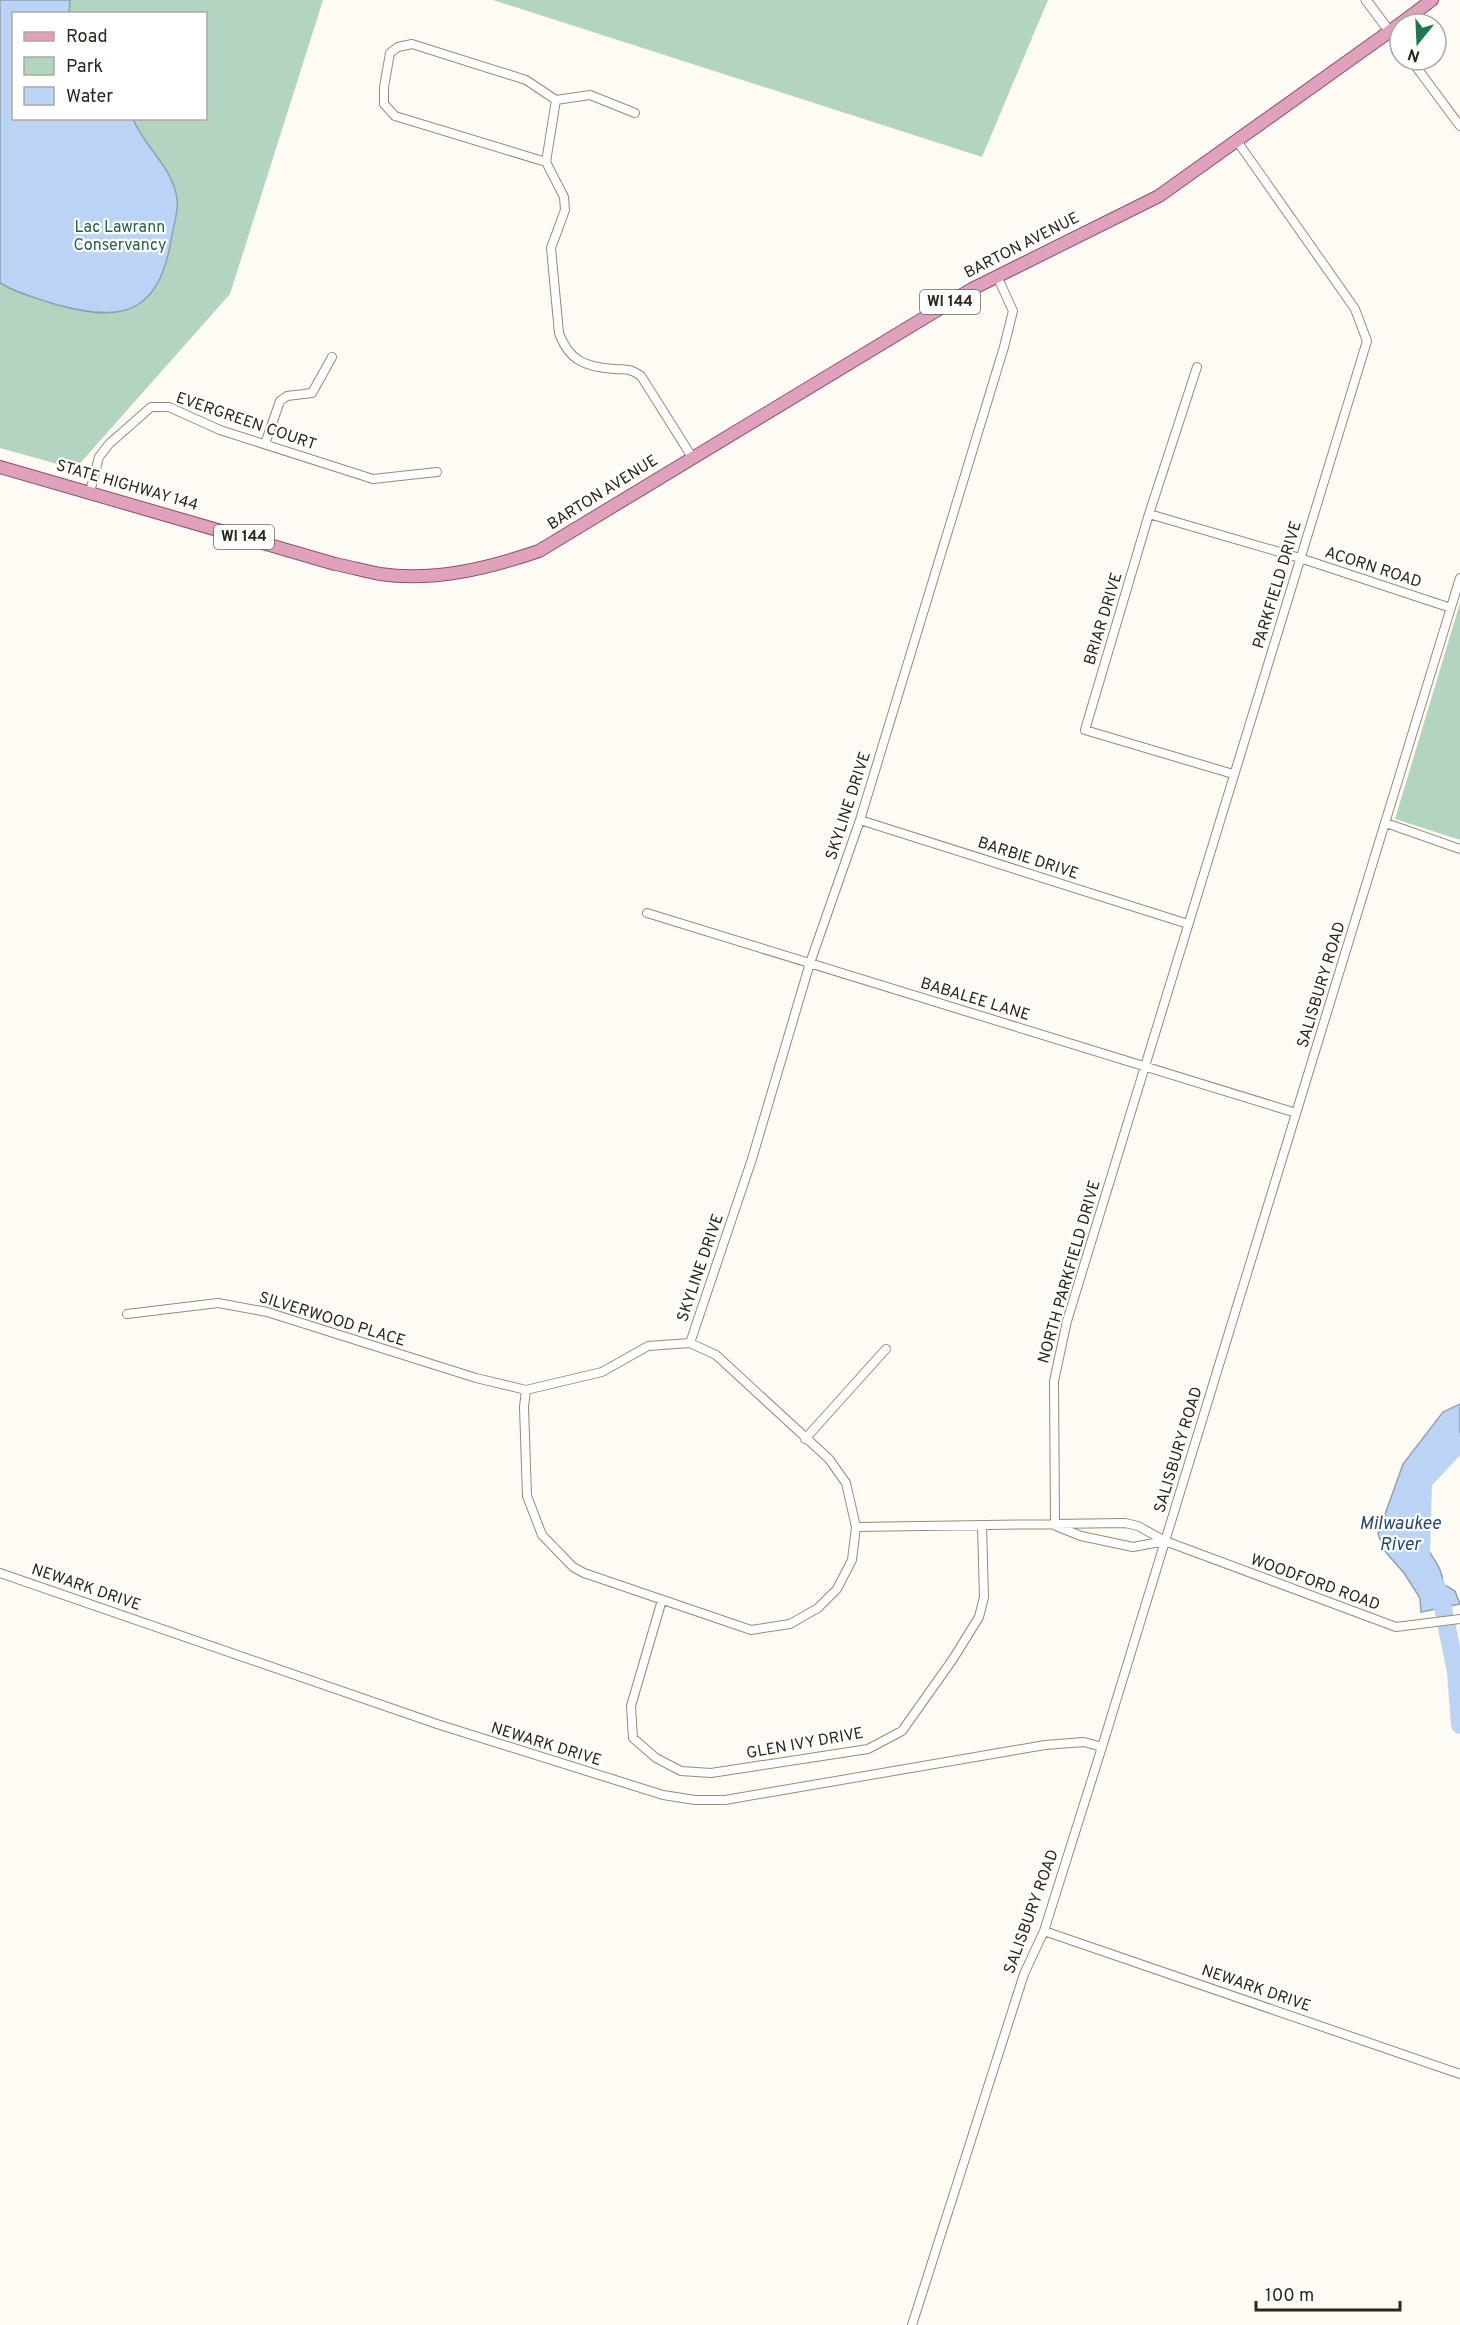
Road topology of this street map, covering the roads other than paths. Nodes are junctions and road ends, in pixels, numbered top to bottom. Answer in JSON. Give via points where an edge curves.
{"nodes":[{"id":1,"x":1366,"y":0,"type":"edge"},
{"id":2,"x":1432,"y":0,"type":"edge"},
{"id":3,"x":1416,"y":12,"type":"edge"},
{"id":4,"x":1388,"y":19,"type":"edge"},
{"id":5,"x":1388,"y":33,"type":"edge"},
{"id":6,"x":1420,"y":72,"type":"edge"},
{"id":7,"x":556,"y":100,"type":"junction"},
{"id":8,"x":635,"y":113,"type":"dead end"},
{"id":9,"x":1460,"y":126,"type":"edge"},
{"id":10,"x":1237,"y":141,"type":"junction"},
{"id":11,"x":546,"y":162,"type":"junction"},
{"id":12,"x":997,"y":276,"type":"junction"},
{"id":13,"x":332,"y":357,"type":"dead end"},
{"id":14,"x":1197,"y":368,"type":"dead end"},
{"id":15,"x":265,"y":444,"type":"junction"},
{"id":16,"x":692,"y":457,"type":"junction"},
{"id":17,"x":0,"y":467,"type":"edge"},
{"id":18,"x":437,"y":472,"type":"dead end"},
{"id":19,"x":90,"y":492,"type":"junction"},
{"id":20,"x":1149,"y":514,"type":"junction"},
{"id":21,"x":1300,"y":558,"type":"junction"},
{"id":22,"x":492,"y":567,"type":"joint"},
{"id":23,"x":1460,"y":578,"type":"edge"},
{"id":24,"x":1451,"y":608,"type":"junction"},
{"id":25,"x":1233,"y":774,"type":"junction"},
{"id":26,"x":860,"y":820,"type":"junction"},
{"id":27,"x":1386,"y":823,"type":"junction"},
{"id":28,"x":1460,"y":849,"type":"edge"},
{"id":29,"x":647,"y":913,"type":"dead end"},
{"id":30,"x":1188,"y":924,"type":"junction"},
{"id":31,"x":810,"y":963,"type":"junction"},
{"id":32,"x":1144,"y":1067,"type":"junction"},
{"id":33,"x":1296,"y":1113,"type":"junction"},
{"id":34,"x":127,"y":1314,"type":"dead end"},
{"id":35,"x":690,"y":1342,"type":"junction"},
{"id":36,"x":886,"y":1349,"type":"dead end"},
{"id":37,"x":526,"y":1390,"type":"junction"},
{"id":38,"x":805,"y":1439,"type":"junction"},
{"id":39,"x":1055,"y":1525,"type":"junction"},
{"id":40,"x":982,"y":1526,"type":"junction"},
{"id":41,"x":856,"y":1527,"type":"junction"},
{"id":42,"x":1165,"y":1541,"type":"junction"},
{"id":43,"x":0,"y":1573,"type":"edge"},
{"id":44,"x":662,"y":1600,"type":"junction"},
{"id":45,"x":1460,"y":1619,"type":"edge"},
{"id":46,"x":1102,"y":1747,"type":"junction"},
{"id":47,"x":1044,"y":1931,"type":"junction"},
{"id":48,"x":1460,"y":2074,"type":"edge"},
{"id":49,"x":912,"y":2325,"type":"edge"}],
"edges":[{"from":1,"to":4,"type":"street"},
{"from":2,"to":3,"type":"main road","name":"BARTON AVENUE","number":"WI 144"},
{"from":5,"to":10,"type":"main road","name":"BARTON AVENUE","number":"WI 144"},
{"from":6,"to":9,"type":"street"},
{"from":7,"to":8,"type":"street","via":[[590,94]]},
{"from":7,"to":11,"type":"street"},
{"from":7,"to":11,"type":"street","via":[[526,80],[412,44],[390,53],[384,104],[395,116]]},
{"from":10,"to":12,"type":"main road","name":"BARTON AVENUE","number":"WI 144","via":[[1151,200]]},
{"from":10,"to":21,"type":"street","name":"PARKFIELD DRIVE","via":[[1355,309],[1367,341]]},
{"from":11,"to":16,"type":"street","via":[[564,196],[565,210],[551,248],[559,333],[564,346],[579,362],[629,368],[641,376]]},
{"from":12,"to":16,"type":"main road","name":"BARTON AVENUE","number":"WI 144"},
{"from":12,"to":26,"type":"street","name":"SKYLINE DRIVE","via":[[1013,311],[1004,347]]},
{"from":13,"to":15,"type":"street","via":[[312,393],[287,396],[280,401]]},
{"from":14,"to":20,"type":"street","name":"BRIAR DRIVE"},
{"from":15,"to":18,"type":"street","name":"EVERGREEN COURT","via":[[373,479]]},
{"from":15,"to":19,"type":"street","name":"EVERGREEN COURT","via":[[220,430],[169,407],[151,407],[99,457]]},
{"from":16,"to":22,"type":"main road","name":"BARTON AVENUE","number":"WI 144","via":[[540,551]]},
{"from":17,"to":19,"type":"main road","name":"STATE HIGHWAY 144","number":"WI 144"},
{"from":19,"to":22,"type":"main road","name":"STATE HIGHWAY 144","number":"WI 144","via":[[335,564],[382,574],[435,575]]},
{"from":20,"to":21,"type":"street","name":"ACORN ROAD"},
{"from":20,"to":25,"type":"street","name":"BRIAR DRIVE","via":[[1084,730]]},
{"from":21,"to":24,"type":"street","name":"ACORN ROAD"},
{"from":21,"to":25,"type":"street","name":"PARKFIELD DRIVE"},
{"from":23,"to":24,"type":"street","name":"SALISBURY ROAD"},
{"from":24,"to":27,"type":"street","name":"SALISBURY ROAD"},
{"from":25,"to":30,"type":"street","name":"PARKFIELD DRIVE"},
{"from":26,"to":30,"type":"street","name":"BARBIE DRIVE"},
{"from":26,"to":31,"type":"street","name":"SKYLINE DRIVE"},
{"from":27,"to":28,"type":"street"},
{"from":27,"to":33,"type":"street","name":"SALISBURY ROAD"},
{"from":29,"to":31,"type":"street","name":"BABALEE LANE"},
{"from":30,"to":32,"type":"street","name":"PARKFIELD DRIVE"},
{"from":31,"to":32,"type":"street","name":"BABALEE LANE"},
{"from":31,"to":35,"type":"street","name":"SKYLINE DRIVE","via":[[752,1160]]},
{"from":32,"to":33,"type":"street","name":"BABALEE LANE"},
{"from":32,"to":39,"type":"street","name":"NORTH PARKFIELD DRIVE","via":[[1067,1321],[1054,1381]]},
{"from":33,"to":42,"type":"street","name":"SALISBURY ROAD"},
{"from":34,"to":37,"type":"street","name":"SILVERWOOD PLACE","via":[[218,1303],[267,1312]]},
{"from":35,"to":37,"type":"street","via":[[648,1346],[602,1372]]},
{"from":35,"to":38,"type":"street","via":[[716,1355]]},
{"from":36,"to":38,"type":"street"},
{"from":37,"to":44,"type":"street","via":[[527,1496],[542,1535],[573,1567]]},
{"from":38,"to":41,"type":"street","via":[[829,1459],[846,1483]]},
{"from":39,"to":40,"type":"street","name":"WOODFORD ROAD"},
{"from":39,"to":42,"type":"street","name":"WOODFORD ROAD","via":[[1081,1536],[1133,1547]]},
{"from":39,"to":42,"type":"street","name":"WOODFORD ROAD","via":[[1125,1523]]},
{"from":40,"to":41,"type":"street","name":"WOODFORD ROAD"},
{"from":40,"to":44,"type":"street","name":"GLEN IVY DRIVE","via":[[984,1597],[979,1617],[902,1731],[868,1749],[711,1773],[681,1771],[656,1758],[633,1738],[630,1706]]},
{"from":41,"to":44,"type":"street","via":[[852,1560],[837,1589],[818,1608],[790,1624],[751,1630]]},
{"from":42,"to":45,"type":"street","name":"WOODFORD ROAD","via":[[1396,1627]]},
{"from":42,"to":46,"type":"street","name":"SALISBURY ROAD"},
{"from":43,"to":46,"type":"street","name":"NEWARK DRIVE","via":[[437,1724],[663,1795],[725,1800],[1045,1745],[1084,1742]]},
{"from":46,"to":47,"type":"street","name":"SALISBURY ROAD"},
{"from":47,"to":48,"type":"street","name":"NEWARK DRIVE"},
{"from":47,"to":49,"type":"street","name":"SALISBURY ROAD","via":[[1023,1974]]}]}
